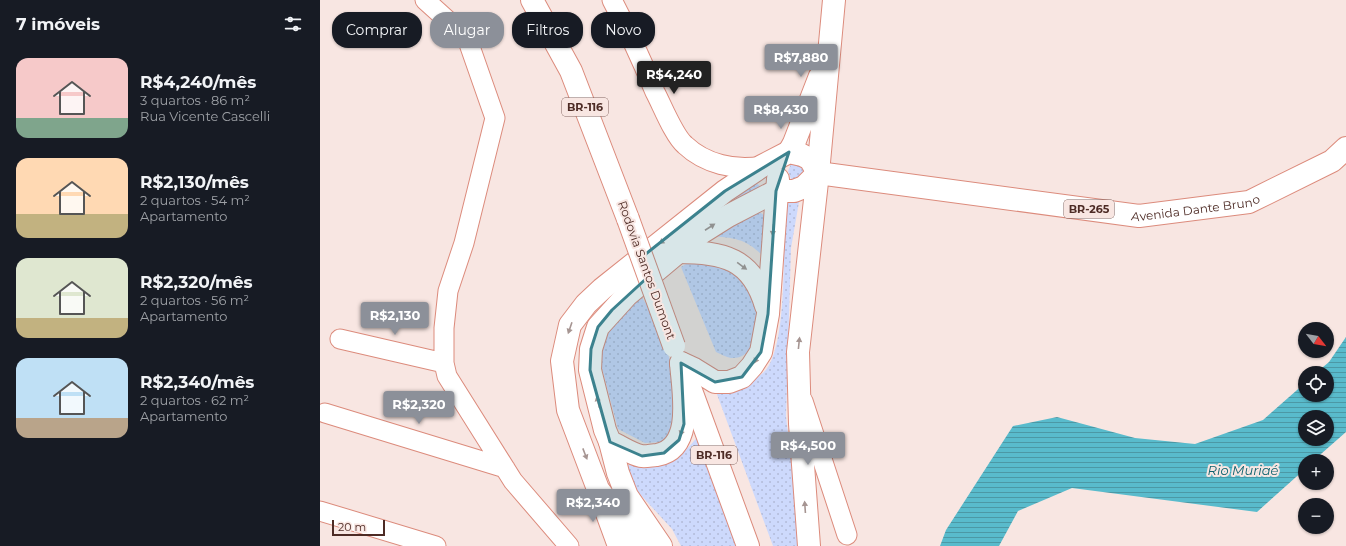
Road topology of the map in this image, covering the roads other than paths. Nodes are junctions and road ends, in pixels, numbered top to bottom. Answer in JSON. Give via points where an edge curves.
{"nodes":[{"id":1,"x":425,"y":0,"type":"edge"},
{"id":2,"x":532,"y":0,"type":"edge"},
{"id":3,"x":612,"y":0,"type":"edge"},
{"id":4,"x":834,"y":0,"type":"edge"},
{"id":5,"x":831,"y":45,"type":"junction"},
{"id":6,"x":1346,"y":148,"type":"edge"},
{"id":7,"x":789,"y":152,"type":"junction"},
{"id":8,"x":762,"y":166,"type":"junction"},
{"id":9,"x":818,"y":173,"type":"junction"},
{"id":10,"x":776,"y":191,"type":"junction"},
{"id":11,"x":678,"y":252,"type":"junction"},
{"id":12,"x":768,"y":314,"type":"junction"},
{"id":13,"x":340,"y":339,"type":"dead end"},
{"id":14,"x":678,"y":355,"type":"junction"},
{"id":15,"x":444,"y":362,"type":"junction"},
{"id":16,"x":799,"y":388,"type":"junction"},
{"id":17,"x":325,"y":413,"type":"dead end"},
{"id":18,"x":610,"y":442,"type":"junction"},
{"id":19,"x":505,"y":468,"type":"junction"},
{"id":20,"x":598,"y":489,"type":"junction"},
{"id":21,"x":320,"y":511,"type":"edge"},
{"id":22,"x":847,"y":535,"type":"dead end"},
{"id":23,"x":436,"y":546,"type":"edge"},
{"id":24,"x":569,"y":546,"type":"edge"},
{"id":25,"x":619,"y":546,"type":"edge"},
{"id":26,"x":641,"y":546,"type":"edge"},
{"id":27,"x":660,"y":546,"type":"edge"},
{"id":28,"x":748,"y":546,"type":"edge"},
{"id":29,"x":809,"y":546,"type":"edge"}],
"edges":[{"from":1,"to":15,"type":"street","via":[[467,38],[494,118],[464,243],[448,291]]},
{"from":2,"to":14,"type":"main road","name":"Rodovia Santos Dumont","number":"BR-116","bridge":true,"via":[[572,71]]},
{"from":3,"to":8,"type":"street","via":[[666,115],[684,145],[716,164],[750,168]]},
{"from":4,"to":5,"type":"main road"},
{"from":5,"to":7,"type":"main road","via":[[803,122]]},
{"from":5,"to":9,"type":"main road"},
{"from":6,"to":9,"type":"main road","name":"Avenida Dante Bruno","number":"BR-265","via":[[1332,161],[1250,202],[1139,216]]},
{"from":7,"to":8,"type":"main road"},
{"from":7,"to":9,"type":"main road","via":[[810,159]]},
{"from":7,"to":10,"type":"main road"},
{"from":8,"to":20,"type":"main road","one_way":true,"via":[[725,191],[608,284],[586,304],[570,325],[562,361],[568,410]]},
{"from":9,"to":10,"type":"main road","via":[[804,187],[794,191]]},
{"from":16,"to":9,"type":"main road","one_way":true,"via":[[798,352]]},
{"from":11,"to":10,"type":"main road","one_way":true,"via":[[728,216]]},
{"from":10,"to":12,"type":"main road","one_way":true},
{"from":11,"to":12,"type":"main road","one_way":true,"via":[[704,252],[736,262],[752,274],[761,289]]},
{"from":18,"to":11,"type":"main road","one_way":true,"via":[[590,370],[591,349],[598,327],[627,295]]},
{"from":12,"to":14,"type":"main road","one_way":true,"via":[[761,352],[742,377],[729,382],[715,382]]},
{"from":13,"to":15,"type":"street"},
{"from":14,"to":18,"type":"main road","one_way":true,"via":[[684,424],[679,440],[673,448],[664,454],[642,456]]},
{"from":14,"to":28,"type":"main road","name":"Rodovia Santos Dumont","number":"BR-116"},
{"from":15,"to":19,"type":"street","via":[[447,376]]},
{"from":16,"to":22,"type":"street"},
{"from":29,"to":16,"type":"main road","one_way":true},
{"from":17,"to":19,"type":"street"},
{"from":18,"to":27,"type":"main road","via":[[627,496]]},
{"from":19,"to":24,"type":"street","via":[[513,481]]},
{"from":20,"to":25,"type":"main road"},
{"from":20,"to":26,"type":"main road"},
{"from":21,"to":23,"type":"street"}]}
